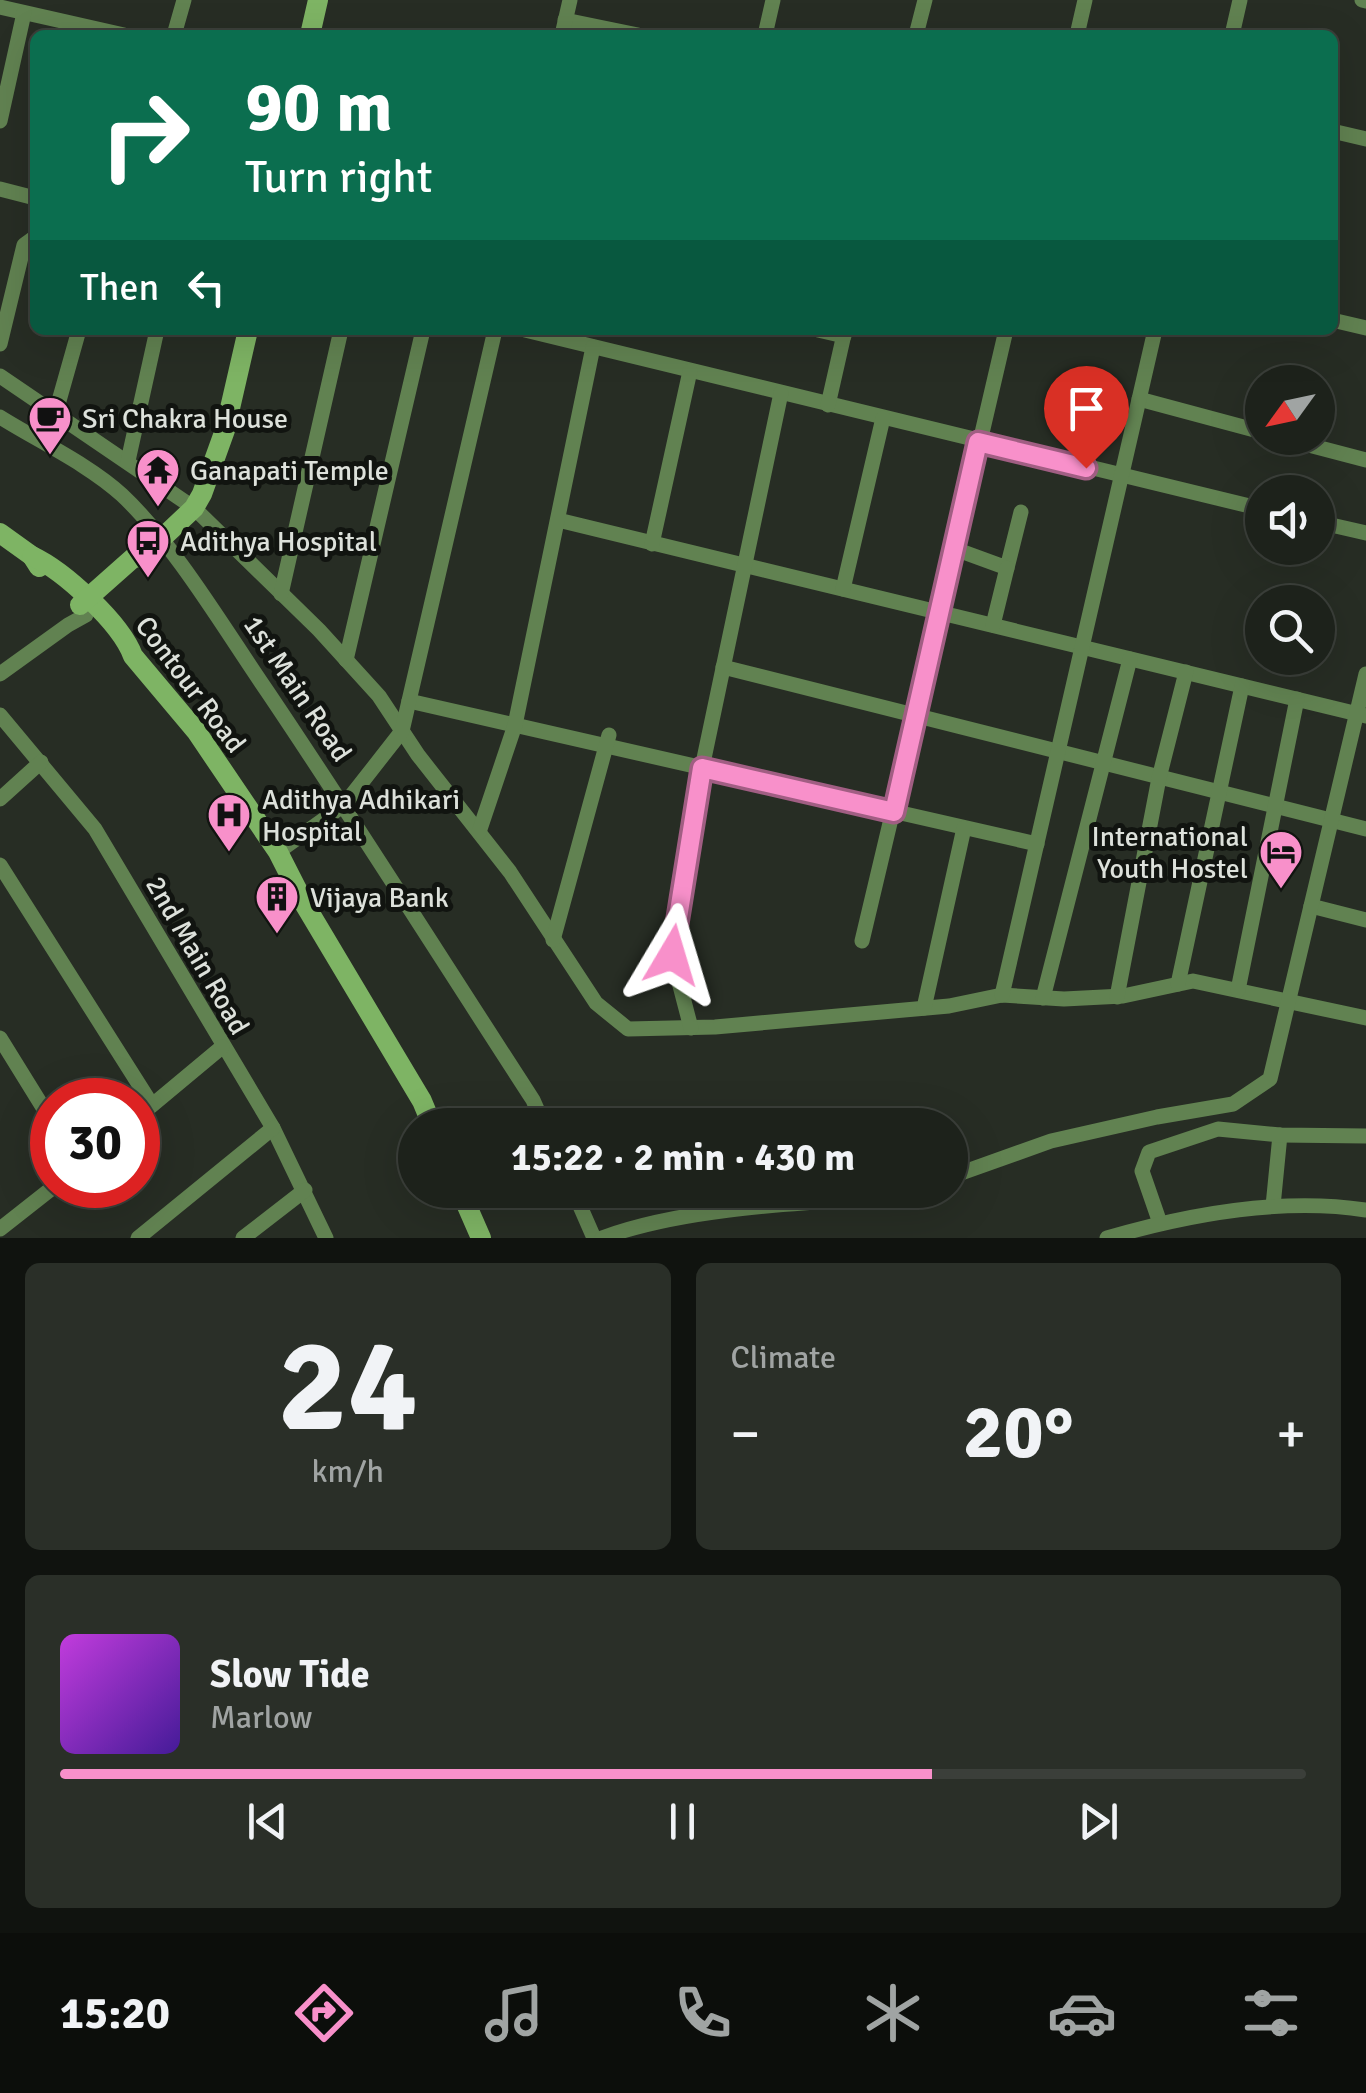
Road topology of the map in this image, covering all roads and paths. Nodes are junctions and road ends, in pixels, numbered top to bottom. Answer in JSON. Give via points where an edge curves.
{"nodes":[{"id":1,"x":184,"y":0,"type":"edge"},
{"id":2,"x":318,"y":0,"type":"edge"},
{"id":3,"x":570,"y":0,"type":"edge"},
{"id":4,"x":773,"y":0,"type":"edge"},
{"id":5,"x":924,"y":0,"type":"edge"},
{"id":6,"x":1085,"y":0,"type":"edge"},
{"id":7,"x":1240,"y":0,"type":"edge"},
{"id":8,"x":0,"y":7,"type":"edge"},
{"id":9,"x":24,"y":13,"type":"junction"},
{"id":10,"x":564,"y":27,"type":"edge"},
{"id":11,"x":89,"y":30,"type":"edge"},
{"id":12,"x":175,"y":30,"type":"edge"},
{"id":13,"x":311,"y":30,"type":"edge"},
{"id":14,"x":592,"y":30,"type":"edge"},
{"id":15,"x":766,"y":30,"type":"edge"},
{"id":16,"x":917,"y":30,"type":"edge"},
{"id":17,"x":1078,"y":30,"type":"edge"},
{"id":18,"x":1233,"y":30,"type":"edge"},
{"id":19,"x":0,"y":120,"type":"edge"},
{"id":20,"x":1338,"y":132,"type":"edge"},
{"id":21,"x":1366,"y":139,"type":"edge"},
{"id":22,"x":0,"y":189,"type":"edge"},
{"id":23,"x":30,"y":197,"type":"edge"},
{"id":24,"x":30,"y":241,"type":"edge"},
{"id":25,"x":1338,"y":321,"type":"edge"},
{"id":26,"x":1366,"y":328,"type":"edge"},
{"id":27,"x":78,"y":335,"type":"edge"},
{"id":28,"x":155,"y":335,"type":"edge"},
{"id":29,"x":247,"y":335,"type":"edge"},
{"id":30,"x":340,"y":335,"type":"edge"},
{"id":31,"x":422,"y":335,"type":"edge"},
{"id":32,"x":493,"y":335,"type":"edge"},
{"id":33,"x":545,"y":335,"type":"edge"},
{"id":34,"x":844,"y":335,"type":"edge"},
{"id":35,"x":1005,"y":335,"type":"edge"},
{"id":36,"x":1154,"y":335,"type":"edge"},
{"id":37,"x":0,"y":344,"type":"edge"},
{"id":38,"x":594,"y":347,"type":"junction"},
{"id":39,"x":690,"y":370,"type":"junction"},
{"id":40,"x":0,"y":376,"type":"edge"},
{"id":41,"x":781,"y":393,"type":"junction"},
{"id":42,"x":1140,"y":399,"type":"junction"},
{"id":43,"x":828,"y":405,"type":"junction"},
{"id":44,"x":55,"y":415,"type":"junction"},
{"id":45,"x":0,"y":418,"type":"edge"},
{"id":46,"x":882,"y":418,"type":"junction"},
{"id":47,"x":1245,"y":427,"type":"edge"},
{"id":48,"x":978,"y":442,"type":"junction"},
{"id":49,"x":1335,"y":452,"type":"edge"},
{"id":50,"x":1366,"y":460,"type":"edge"},
{"id":51,"x":128,"y":461,"type":"junction"},
{"id":52,"x":1122,"y":477,"type":"junction"},
{"id":53,"x":1245,"y":505,"type":"edge"},
{"id":54,"x":194,"y":508,"type":"junction"},
{"id":55,"x":1021,"y":512,"type":"dead end"},
{"id":56,"x":558,"y":520,"type":"junction"},
{"id":57,"x":1335,"y":526,"type":"edge"},
{"id":58,"x":0,"y":533,"type":"edge"},
{"id":59,"x":1366,"y":533,"type":"edge"},
{"id":60,"x":160,"y":540,"type":"junction"},
{"id":61,"x":652,"y":544,"type":"junction"},
{"id":62,"x":955,"y":549,"type":"junction"},
{"id":63,"x":745,"y":565,"type":"junction"},
{"id":64,"x":1007,"y":568,"type":"junction"},
{"id":65,"x":842,"y":589,"type":"junction"},
{"id":66,"x":281,"y":594,"type":"junction"},
{"id":67,"x":83,"y":610,"type":"junction"},
{"id":68,"x":942,"y":613,"type":"junction"},
{"id":69,"x":994,"y":626,"type":"junction"},
{"id":70,"x":1082,"y":647,"type":"junction"},
{"id":71,"x":1130,"y":659,"type":"junction"},
{"id":72,"x":346,"y":660,"type":"junction"},
{"id":73,"x":724,"y":667,"type":"junction"},
{"id":74,"x":1186,"y":672,"type":"junction"},
{"id":75,"x":0,"y":674,"type":"edge"},
{"id":76,"x":1366,"y":674,"type":"edge"},
{"id":77,"x":1242,"y":686,"type":"junction"},
{"id":78,"x":1298,"y":699,"type":"junction"},
{"id":79,"x":408,"y":701,"type":"junction"},
{"id":80,"x":0,"y":715,"type":"edge"},
{"id":81,"x":1361,"y":715,"type":"edge"},
{"id":82,"x":917,"y":717,"type":"junction"},
{"id":83,"x":515,"y":725,"type":"junction"},
{"id":84,"x":402,"y":731,"type":"junction"},
{"id":85,"x":608,"y":741,"type":"junction"},
{"id":86,"x":1058,"y":752,"type":"junction"},
{"id":87,"x":41,"y":762,"type":"junction"},
{"id":88,"x":1103,"y":764,"type":"junction"},
{"id":89,"x":702,"y":768,"type":"junction"},
{"id":90,"x":1159,"y":778,"type":"junction"},
{"id":91,"x":1219,"y":793,"type":"junction"},
{"id":92,"x":0,"y":799,"type":"edge"},
{"id":93,"x":344,"y":805,"type":"junction"},
{"id":94,"x":1274,"y":807,"type":"junction"},
{"id":95,"x":894,"y":812,"type":"junction"},
{"id":96,"x":1331,"y":821,"type":"junction"},
{"id":97,"x":964,"y":828,"type":"junction"},
{"id":98,"x":1366,"y":829,"type":"edge"},
{"id":99,"x":479,"y":832,"type":"junction"},
{"id":100,"x":1037,"y":844,"type":"junction"},
{"id":101,"x":278,"y":852,"type":"junction"},
{"id":102,"x":0,"y":865,"type":"edge"},
{"id":103,"x":1311,"y":906,"type":"junction"},
{"id":104,"x":1366,"y":920,"type":"edge"},
{"id":105,"x":553,"y":940,"type":"junction"},
{"id":106,"x":862,"y":941,"type":"dead end"},
{"id":107,"x":1178,"y":984,"type":"junction"},
{"id":108,"x":1238,"y":990,"type":"junction"},
{"id":109,"x":1002,"y":996,"type":"junction"},
{"id":110,"x":1117,"y":996,"type":"junction"},
{"id":111,"x":1043,"y":998,"type":"junction"},
{"id":112,"x":1288,"y":1001,"type":"junction"},
{"id":113,"x":924,"y":1008,"type":"junction"},
{"id":114,"x":1366,"y":1018,"type":"edge"},
{"id":115,"x":691,"y":1028,"type":"junction"},
{"id":116,"x":0,"y":1038,"type":"edge"},
{"id":117,"x":222,"y":1048,"type":"junction"},
{"id":118,"x":135,"y":1078,"type":"edge"},
{"id":119,"x":30,"y":1086,"type":"edge"},
{"id":120,"x":160,"y":1098,"type":"edge"},
{"id":121,"x":425,"y":1108,"type":"edge"},
{"id":122,"x":536,"y":1108,"type":"edge"},
{"id":123,"x":273,"y":1128,"type":"junction"},
{"id":124,"x":1280,"y":1135,"type":"junction"},
{"id":125,"x":1366,"y":1136,"type":"edge"},
{"id":126,"x":968,"y":1171,"type":"edge"},
{"id":127,"x":305,"y":1190,"type":"junction"},
{"id":128,"x":30,"y":1205,"type":"edge"},
{"id":129,"x":1273,"y":1206,"type":"junction"},
{"id":130,"x":468,"y":1208,"type":"edge"},
{"id":131,"x":582,"y":1208,"type":"edge"},
{"id":132,"x":782,"y":1208,"type":"edge"},
{"id":133,"x":1366,"y":1210,"type":"edge"},
{"id":134,"x":1160,"y":1223,"type":"junction"},
{"id":135,"x":0,"y":1229,"type":"edge"},
{"id":136,"x":6,"y":1238,"type":"edge"},
{"id":137,"x":138,"y":1238,"type":"edge"},
{"id":138,"x":243,"y":1238,"type":"edge"},
{"id":139,"x":326,"y":1238,"type":"edge"},
{"id":140,"x":482,"y":1238,"type":"edge"},
{"id":141,"x":598,"y":1238,"type":"edge"},
{"id":142,"x":1107,"y":1238,"type":"edge"}],
"edges":[{"from":1,"to":12,"type":"street"},
{"from":2,"to":13,"type":"main road"},
{"from":3,"to":10,"type":"street"},
{"from":4,"to":15,"type":"street"},
{"from":5,"to":16,"type":"street"},
{"from":6,"to":17,"type":"street"},
{"from":7,"to":18,"type":"street"},
{"from":8,"to":9,"type":"street"},
{"from":9,"to":11,"type":"street"},
{"from":9,"to":19,"type":"street"},
{"from":10,"to":14,"type":"street"},
{"from":20,"to":21,"type":"street"},
{"from":22,"to":23,"type":"street"},
{"from":24,"to":37,"type":"street"},
{"from":25,"to":26,"type":"street"},
{"from":27,"to":44,"type":"street"},
{"from":28,"to":51,"type":"street"},
{"from":29,"to":54,"type":"main road","via":[[226,430]]},
{"from":30,"to":66,"type":"street"},
{"from":31,"to":72,"type":"street"},
{"from":32,"to":79,"type":"street"},
{"from":33,"to":38,"type":"street"},
{"from":34,"to":43,"type":"street"},
{"from":35,"to":48,"type":"street"},
{"from":36,"to":42,"type":"street"},
{"from":38,"to":39,"type":"street"},
{"from":38,"to":56,"type":"street"},
{"from":39,"to":41,"type":"street"},
{"from":39,"to":61,"type":"street"},
{"from":40,"to":44,"type":"street"},
{"from":41,"to":43,"type":"street"},
{"from":41,"to":63,"type":"street"},
{"from":42,"to":47,"type":"street"},
{"from":42,"to":52,"type":"street"},
{"from":43,"to":46,"type":"street"},
{"from":44,"to":51,"type":"street"},
{"from":45,"to":60,"type":"street","name":"1st Main Road","via":[[108,484]]},
{"from":46,"to":48,"type":"street"},
{"from":46,"to":65,"type":"street"},
{"from":48,"to":52,"type":"street"},
{"from":48,"to":62,"type":"street"},
{"from":49,"to":50,"type":"street"},
{"from":51,"to":54,"type":"street"},
{"from":52,"to":53,"type":"street"},
{"from":52,"to":70,"type":"street"},
{"from":54,"to":60,"type":"main road"},
{"from":54,"to":66,"type":"street"},
{"from":55,"to":64,"type":"street"},
{"from":56,"to":61,"type":"street"},
{"from":56,"to":83,"type":"street"},
{"from":57,"to":59,"type":"street"},
{"from":58,"to":67,"type":"main road","name":"Contour Road"},
{"from":60,"to":67,"type":"main road","via":[[132,558]]},
{"from":60,"to":93,"type":"street","name":"1st Main Road"},
{"from":61,"to":63,"type":"street"},
{"from":62,"to":64,"type":"street"},
{"from":62,"to":68,"type":"street"},
{"from":63,"to":65,"type":"street"},
{"from":63,"to":73,"type":"street"},
{"from":64,"to":69,"type":"street"},
{"from":65,"to":68,"type":"street"},
{"from":66,"to":72,"type":"street"},
{"from":67,"to":75,"type":"street"},
{"from":67,"to":101,"type":"main road","name":"Contour Road","via":[[129,643]]},
{"from":68,"to":69,"type":"street"},
{"from":68,"to":82,"type":"street"},
{"from":69,"to":70,"type":"street"},
{"from":70,"to":71,"type":"street"},
{"from":70,"to":86,"type":"street"},
{"from":71,"to":74,"type":"street"},
{"from":71,"to":88,"type":"street"},
{"from":72,"to":84,"type":"street"},
{"from":73,"to":82,"type":"street"},
{"from":73,"to":89,"type":"street"},
{"from":74,"to":77,"type":"street"},
{"from":74,"to":90,"type":"street"},
{"from":76,"to":81,"type":"street"},
{"from":77,"to":78,"type":"street"},
{"from":77,"to":91,"type":"street"},
{"from":78,"to":81,"type":"street"},
{"from":78,"to":94,"type":"street"},
{"from":79,"to":83,"type":"street"},
{"from":79,"to":84,"type":"street"},
{"from":80,"to":87,"type":"street","name":"2nd Main Road"},
{"from":81,"to":96,"type":"street"},
{"from":82,"to":86,"type":"street"},
{"from":82,"to":95,"type":"street"},
{"from":83,"to":85,"type":"street"},
{"from":83,"to":99,"type":"street"},
{"from":84,"to":93,"type":"street"},
{"from":84,"to":99,"type":"street"},
{"from":85,"to":89,"type":"street"},
{"from":85,"to":105,"type":"street"},
{"from":86,"to":88,"type":"street"},
{"from":86,"to":100,"type":"street"},
{"from":87,"to":92,"type":"street"},
{"from":87,"to":117,"type":"street","name":"2nd Main Road","via":[[95,830]]},
{"from":88,"to":90,"type":"street"},
{"from":88,"to":111,"type":"street"},
{"from":89,"to":95,"type":"street"},
{"from":89,"to":115,"type":"street","via":[[672,955]]},
{"from":90,"to":91,"type":"street"},
{"from":90,"to":110,"type":"street"},
{"from":91,"to":94,"type":"street"},
{"from":91,"to":107,"type":"street"},
{"from":93,"to":101,"type":"street"},
{"from":93,"to":122,"type":"street","name":"1st Main Road"},
{"from":94,"to":96,"type":"street"},
{"from":94,"to":108,"type":"street"},
{"from":95,"to":97,"type":"street"},
{"from":95,"to":106,"type":"street"},
{"from":96,"to":98,"type":"street"},
{"from":96,"to":103,"type":"street"},
{"from":97,"to":100,"type":"street"},
{"from":97,"to":113,"type":"street"},
{"from":99,"to":105,"type":"street"},
{"from":100,"to":109,"type":"street"},
{"from":101,"to":121,"type":"main road","name":"Contour Road"},
{"from":102,"to":118,"type":"street"},
{"from":103,"to":104,"type":"street"},
{"from":103,"to":112,"type":"street"},
{"from":105,"to":115,"type":"street","via":[[596,1003],[628,1029]]},
{"from":107,"to":108,"type":"street","via":[[1193,980]]},
{"from":107,"to":110,"type":"street"},
{"from":108,"to":112,"type":"street"},
{"from":109,"to":111,"type":"street"},
{"from":109,"to":113,"type":"street"},
{"from":110,"to":111,"type":"street"},
{"from":112,"to":114,"type":"street"},
{"from":112,"to":126,"type":"street","via":[[1270,1079],[1233,1104],[1051,1141]]},
{"from":113,"to":115,"type":"street"},
{"from":116,"to":119,"type":"street"},
{"from":117,"to":120,"type":"street"},
{"from":117,"to":123,"type":"street","name":"2nd Main Road"},
{"from":123,"to":127,"type":"street","name":"2nd Main Road"},
{"from":123,"to":137,"type":"street"},
{"from":124,"to":125,"type":"street"},
{"from":124,"to":129,"type":"street"},
{"from":124,"to":134,"type":"street","via":[[1218,1129],[1148,1152],[1142,1172]]},
{"from":127,"to":138,"type":"street"},
{"from":127,"to":139,"type":"street","name":"2nd Main Road"},
{"from":128,"to":135,"type":"street"},
{"from":129,"to":133,"type":"street"},
{"from":129,"to":134,"type":"street"},
{"from":130,"to":140,"type":"main road"},
{"from":131,"to":141,"type":"street"},
{"from":132,"to":141,"type":"street","via":[[682,1218]]},
{"from":134,"to":142,"type":"street"},
{"from":135,"to":136,"type":"street"}]}
